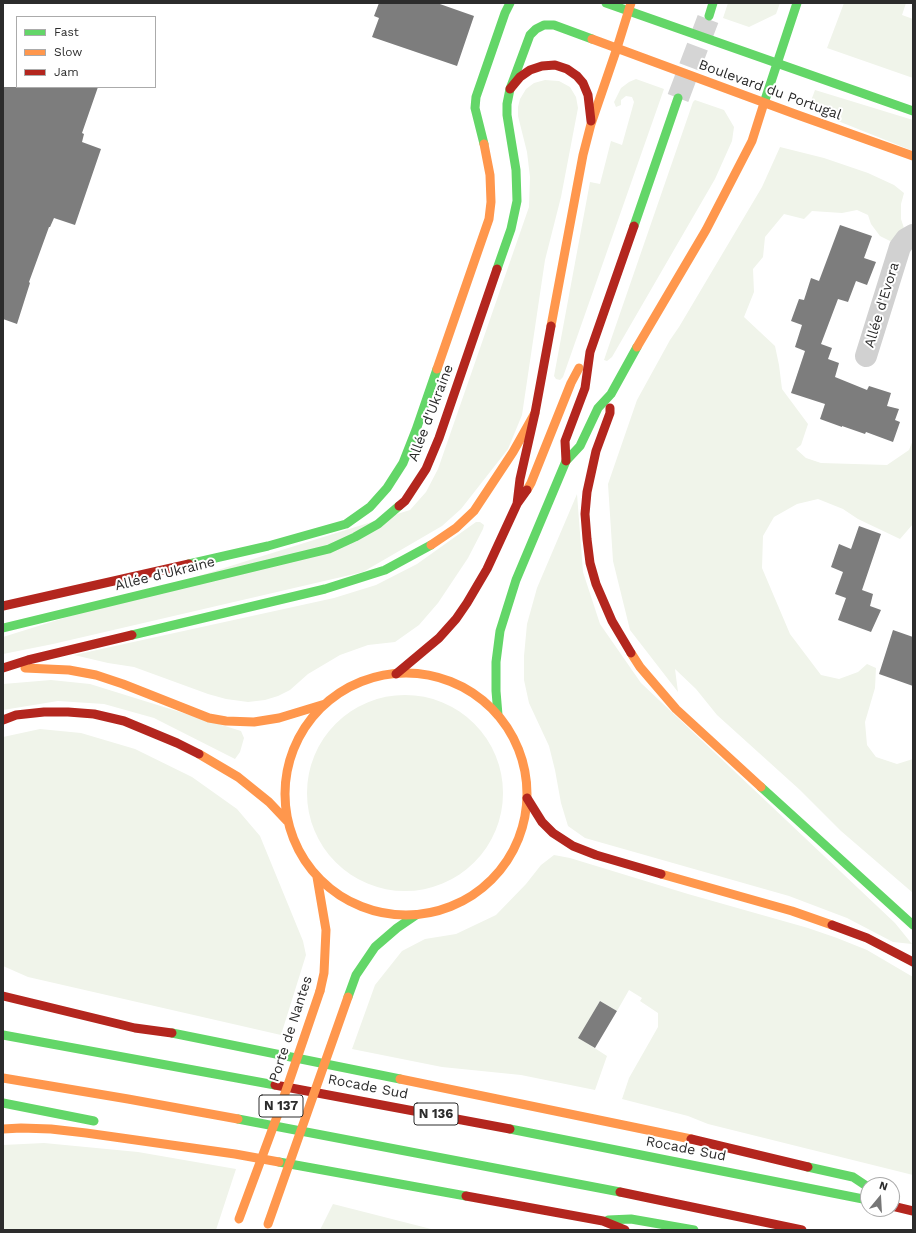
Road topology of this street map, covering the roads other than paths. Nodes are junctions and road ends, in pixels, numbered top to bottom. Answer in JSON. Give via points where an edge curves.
{"nodes":[{"id":1,"x":510,"y":3,"type":"edge"},
{"id":2,"x":606,"y":3,"type":"edge"},
{"id":3,"x":713,"y":3,"type":"edge"},
{"id":4,"x":797,"y":3,"type":"edge"},
{"id":5,"x":630,"y":7,"type":"edge"},
{"id":6,"x":709,"y":16,"type":"tunnel mouth"},
{"id":7,"x":617,"y":48,"type":"junction"},
{"id":8,"x":778,"y":62,"type":"junction"},
{"id":9,"x":510,"y":90,"type":"junction"},
{"id":10,"x":678,"y":98,"type":"tunnel mouth"},
{"id":11,"x":764,"y":103,"type":"junction"},
{"id":12,"x":913,"y":110,"type":"edge"},
{"id":13,"x":591,"y":124,"type":"junction"},
{"id":14,"x":913,"y":156,"type":"edge"},
{"id":15,"x":913,"y":235,"type":"edge"},
{"id":16,"x":590,"y":352,"type":"junction"},
{"id":17,"x":866,"y":356,"type":"dead end"},
{"id":18,"x":611,"y":394,"type":"junction"},
{"id":19,"x":535,"y":413,"type":"junction"},
{"id":20,"x":566,"y":461,"type":"junction"},
{"id":21,"x":517,"y":504,"type":"junction"},
{"id":22,"x":3,"y":606,"type":"edge"},
{"id":23,"x":3,"y":628,"type":"edge"},
{"id":24,"x":3,"y":668,"type":"edge"},
{"id":25,"x":3,"y":671,"type":"edge"},
{"id":26,"x":396,"y":674,"type":"junction"},
{"id":27,"x":325,"y":704,"type":"junction"},
{"id":28,"x":498,"y":715,"type":"junction"},
{"id":29,"x":3,"y":720,"type":"edge"},
{"id":30,"x":527,"y":798,"type":"junction"},
{"id":31,"x":288,"y":821,"type":"junction"},
{"id":32,"x":317,"y":877,"type":"junction"},
{"id":33,"x":416,"y":915,"type":"junction"},
{"id":34,"x":913,"y":925,"type":"edge"},
{"id":35,"x":913,"y":962,"type":"edge"},
{"id":36,"x":3,"y":996,"type":"edge"},
{"id":37,"x":146,"y":1020,"type":"dead end"},
{"id":38,"x":181,"y":1034,"type":"junction"},
{"id":39,"x":3,"y":1035,"type":"edge"},
{"id":40,"x":3,"y":1078,"type":"edge"},
{"id":41,"x":3,"y":1103,"type":"edge"},
{"id":42,"x":103,"y":1123,"type":"dead end"},
{"id":43,"x":3,"y":1129,"type":"edge"},
{"id":44,"x":148,"y":1133,"type":"dead end"},
{"id":45,"x":235,"y":1154,"type":"junction"},
{"id":46,"x":860,"y":1182,"type":"edge"},
{"id":47,"x":860,"y":1198,"type":"edge"},
{"id":48,"x":900,"y":1205,"type":"edge"},
{"id":49,"x":900,"y":1208,"type":"edge"},
{"id":50,"x":910,"y":1210,"type":"edge"},
{"id":51,"x":603,"y":1221,"type":"junction"},
{"id":52,"x":267,"y":1227,"type":"edge"},
{"id":53,"x":235,"y":1230,"type":"edge"},
{"id":54,"x":625,"y":1230,"type":"edge"},
{"id":55,"x":694,"y":1230,"type":"edge"},
{"id":56,"x":802,"y":1230,"type":"edge"}],
"edges":[{"from":1,"to":22,"type":"main road","name":"Allée d'Ukraine","via":[[476,97],[475,108],[490,175],[489,219],[416,430],[403,463],[387,488],[370,507],[346,524],[268,546]]},
{"from":2,"to":5,"type":"main road"},
{"from":3,"to":6,"type":"main road"},
{"from":4,"to":8,"type":"main road"},
{"from":5,"to":7,"type":"main road"},
{"from":5,"to":8,"type":"main road","name":"Boulevard du Portugal"},
{"from":7,"to":9,"type":"main road","name":"Allée d'Ukraine","via":[[554,25],[544,25],[530,35]]},
{"from":7,"to":11,"type":"main road","name":"Boulevard du Portugal"},
{"from":7,"to":13,"type":"main road"},
{"from":8,"to":11,"type":"main road"},
{"from":8,"to":12,"type":"main road","name":"Boulevard du Portugal"},
{"from":9,"to":13,"type":"main road","via":[[530,70],[554,65],[567,69],[583,83],[588,95]]},
{"from":9,"to":23,"type":"main road","name":"Allée d'Ukraine","via":[[507,116],[517,186],[517,201],[511,229],[439,438],[426,469],[405,501],[378,524],[329,548]]},
{"from":10,"to":16,"type":"main road"},
{"from":11,"to":14,"type":"main road","name":"Boulevard du Portugal"},
{"from":11,"to":18,"type":"main road","via":[[752,141],[706,230]]},
{"from":13,"to":19,"type":"main road"},
{"from":15,"to":17,"type":"street","name":"Allée d'Evora","via":[[900,247]]},
{"from":16,"to":20,"type":"main road","via":[[585,388],[565,441]]},
{"from":16,"to":21,"type":"main road","via":[[570,383],[531,483]]},
{"from":18,"to":20,"type":"main road","via":[[598,408],[580,446]]},
{"from":18,"to":34,"type":"main road","via":[[610,413],[593,463],[585,514],[590,563],[612,621],[640,667],[676,709]]},
{"from":19,"to":21,"type":"main road"},
{"from":19,"to":24,"type":"main road","via":[[474,511],[433,544],[385,570],[325,589]]},
{"from":20,"to":28,"type":"main road","via":[[516,580],[500,631],[496,662]]},
{"from":21,"to":26,"type":"main road","via":[[487,569],[456,619],[439,638]]},
{"from":25,"to":27,"type":"main road","via":[[24,668],[69,670],[96,675],[209,718],[226,721],[254,722],[279,718]]},
{"from":26,"to":27,"type":"main road","via":[[358,683]]},
{"from":26,"to":28,"type":"main road","via":[[419,674],[462,687],[481,699]]},
{"from":27,"to":31,"type":"main road","via":[[302,732],[288,766],[285,784]]},
{"from":28,"to":30,"type":"main road","via":[[523,762]]},
{"from":29,"to":31,"type":"main road","via":[[16,715],[68,712],[94,714],[124,722],[209,759],[238,777]]},
{"from":30,"to":33,"type":"main road","via":[[520,836],[512,854],[488,884],[454,905],[436,912]]},
{"from":30,"to":35,"type":"main road","via":[[542,822],[573,846],[634,867],[792,910],[867,938]]},
{"from":31,"to":32,"type":"main road","via":[[299,851]]},
{"from":32,"to":33,"type":"main road","via":[[346,900],[363,907],[380,913]]},
{"from":32,"to":53,"type":"main road","name":"Porte de Nantes","number":"N 137","bridge":true,"via":[[326,930],[324,973],[320,991]]},
{"from":33,"to":52,"type":"main road","number":"N 137","bridge":true,"via":[[375,947],[356,975]]},
{"from":36,"to":38,"type":"main road","via":[[135,1028]]},
{"from":37,"to":38,"type":"main road"},
{"from":38,"to":46,"type":"main road","via":[[689,1139],[852,1177]]},
{"from":39,"to":47,"type":"main road","name":"Rocade Sud","number":"N 136","via":[[510,1128]]},
{"from":40,"to":56,"type":"main road","via":[[369,1144]]},
{"from":41,"to":42,"type":"main road"},
{"from":43,"to":45,"type":"main road","via":[[51,1129]]},
{"from":44,"to":45,"type":"main road"},
{"from":45,"to":51,"type":"main road"},
{"from":48,"to":50,"type":"main road"},
{"from":49,"to":50,"type":"main road"},
{"from":51,"to":54,"type":"main road"},
{"from":51,"to":55,"type":"main road","via":[[631,1219]]}]}
